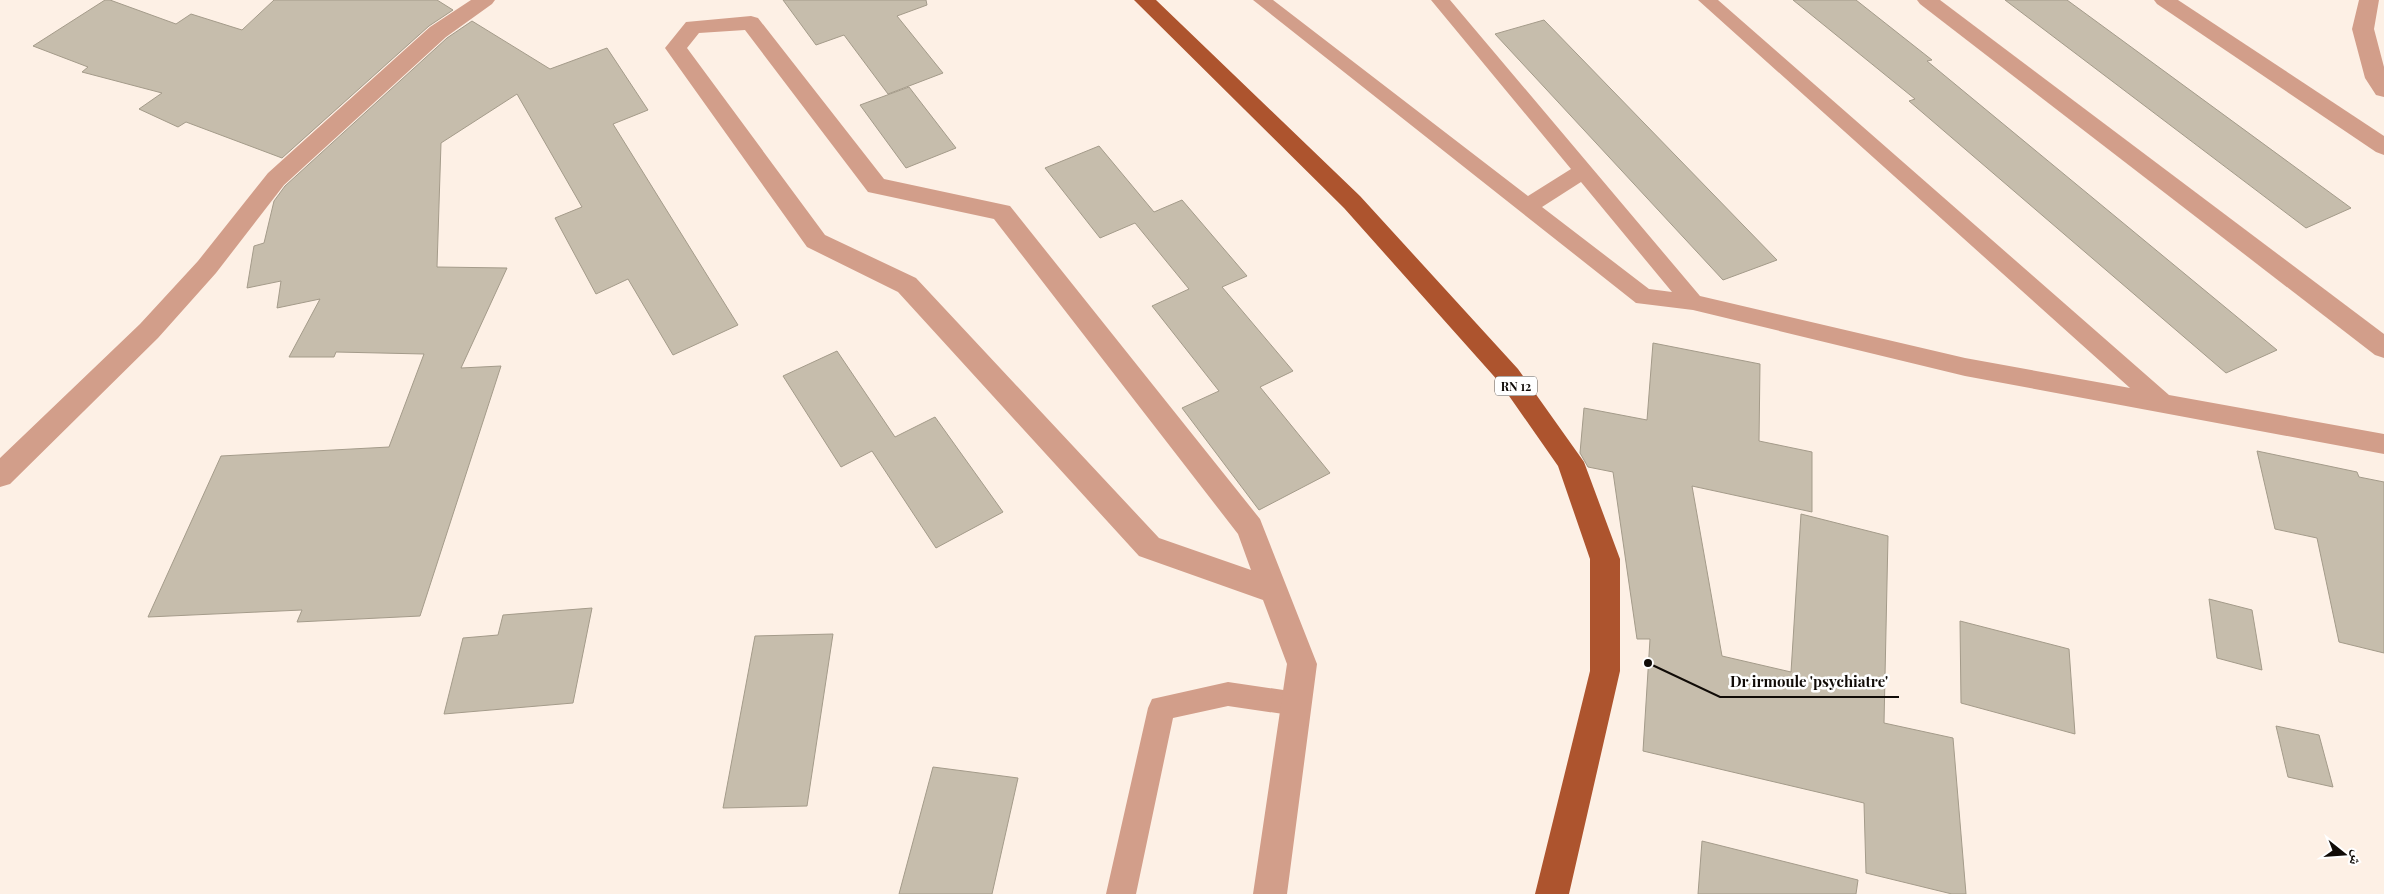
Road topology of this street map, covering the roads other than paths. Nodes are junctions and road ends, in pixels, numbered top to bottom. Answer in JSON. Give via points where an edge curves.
{"nodes":[{"id":1,"x":485,"y":0,"type":"edge"},
{"id":2,"x":1144,"y":0,"type":"edge"},
{"id":3,"x":1262,"y":0,"type":"edge"},
{"id":4,"x":1440,"y":0,"type":"edge"},
{"id":5,"x":1707,"y":0,"type":"edge"},
{"id":6,"x":1927,"y":0,"type":"edge"},
{"id":7,"x":2164,"y":0,"type":"edge"},
{"id":8,"x":2369,"y":0,"type":"edge"},
{"id":9,"x":2384,"y":90,"type":"edge"},
{"id":10,"x":2384,"y":147,"type":"edge"},
{"id":11,"x":1583,"y":171,"type":"junction"},
{"id":12,"x":1527,"y":206,"type":"junction"},
{"id":13,"x":1693,"y":302,"type":"junction"},
{"id":14,"x":2384,"y":348,"type":"edge"},
{"id":15,"x":2162,"y":403,"type":"junction"},
{"id":16,"x":2384,"y":444,"type":"edge"},
{"id":17,"x":0,"y":476,"type":"edge"},
{"id":18,"x":1274,"y":591,"type":"junction"},
{"id":19,"x":1296,"y":704,"type":"junction"},
{"id":20,"x":1121,"y":894,"type":"edge"},
{"id":21,"x":1270,"y":894,"type":"edge"},
{"id":22,"x":1552,"y":894,"type":"edge"}],
"edges":[{"from":1,"to":17,"type":"street","via":[[438,32],[276,179],[208,267],[149,331]]},
{"from":2,"to":22,"type":"main road","number":"RN 12","via":[[1352,202],[1509,376],[1570,462],[1605,559],[1605,671]]},
{"from":3,"to":12,"type":"lane"},
{"from":4,"to":11,"type":"lane"},
{"from":5,"to":15,"type":"lane"},
{"from":6,"to":14,"type":"street"},
{"from":7,"to":10,"type":"street"},
{"from":8,"to":9,"type":"street","via":[[2363,29],[2376,78]]},
{"from":11,"to":12,"type":"lane"},
{"from":11,"to":13,"type":"lane"},
{"from":12,"to":13,"type":"lane","via":[[1644,297]]},
{"from":13,"to":15,"type":"lane","via":[[1965,367]]},
{"from":15,"to":16,"type":"lane"},
{"from":18,"to":18,"type":"street","via":[[1250,528],[1002,212],[876,186],[751,23],[693,27],[676,48],[816,241],[907,285],[1149,547]]},
{"from":18,"to":19,"type":"street","via":[[1302,664]]},
{"from":19,"to":20,"type":"lane","via":[[1228,694],[1162,708]]},
{"from":19,"to":21,"type":"street"}]}
